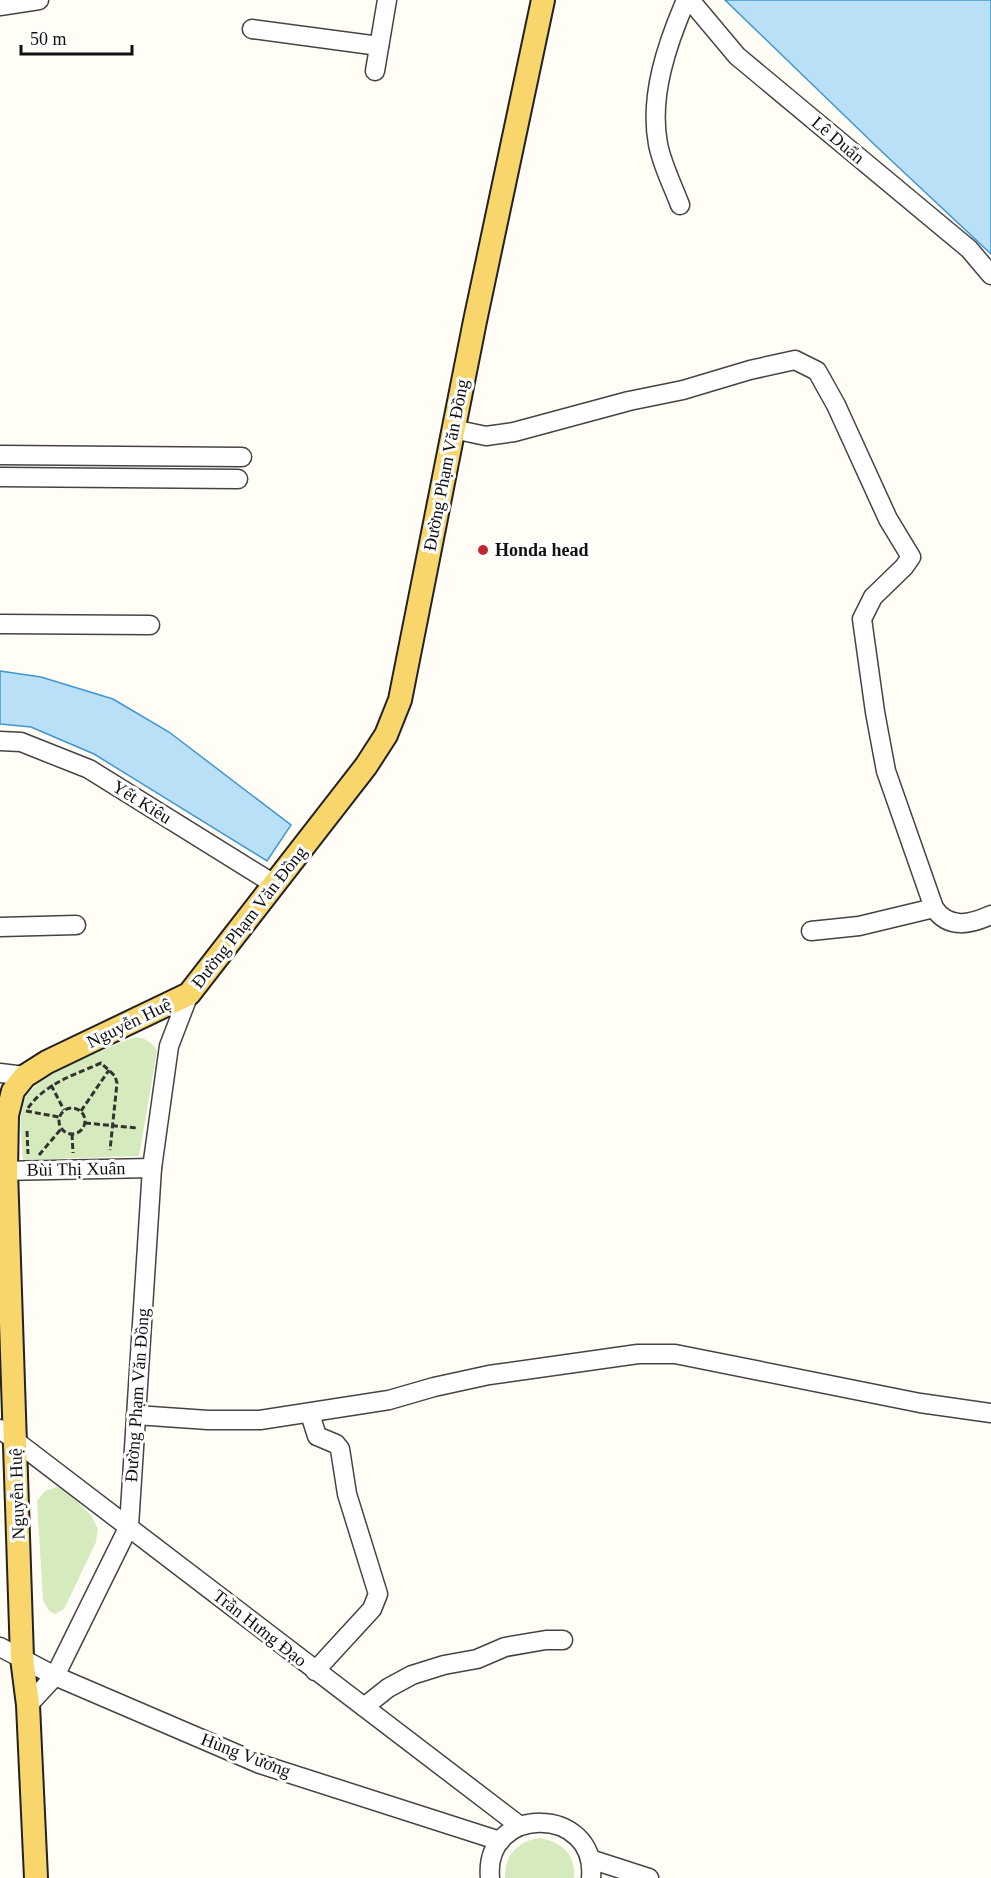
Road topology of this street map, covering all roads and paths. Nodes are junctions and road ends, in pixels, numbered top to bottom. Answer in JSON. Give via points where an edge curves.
{"nodes":[{"id":1,"x":39,"y":0,"type":"edge"},
{"id":2,"x":387,"y":0,"type":"edge"},
{"id":3,"x":543,"y":0,"type":"edge"},
{"id":4,"x":688,"y":0,"type":"edge"},
{"id":5,"x":0,"y":6,"type":"edge"},
{"id":6,"x":252,"y":28,"type":"dead end"},
{"id":7,"x":379,"y":46,"type":"junction"},
{"id":8,"x":375,"y":71,"type":"dead end"},
{"id":9,"x":680,"y":206,"type":"dead end"},
{"id":10,"x":991,"y":275,"type":"edge"},
{"id":11,"x":453,"y":429,"type":"junction"},
{"id":12,"x":0,"y":454,"type":"edge"},
{"id":13,"x":242,"y":457,"type":"dead end"},
{"id":14,"x":0,"y":477,"type":"edge"},
{"id":15,"x":238,"y":479,"type":"dead end"},
{"id":16,"x":0,"y":624,"type":"edge"},
{"id":17,"x":150,"y":625,"type":"dead end"},
{"id":18,"x":0,"y":741,"type":"edge"},
{"id":19,"x":274,"y":884,"type":"junction"},
{"id":20,"x":934,"y":908,"type":"junction"},
{"id":21,"x":991,"y":915,"type":"edge"},
{"id":22,"x":75,"y":925,"type":"dead end"},
{"id":23,"x":0,"y":927,"type":"edge"},
{"id":24,"x":811,"y":931,"type":"dead end"},
{"id":25,"x":189,"y":994,"type":"junction"},
{"id":26,"x":110,"y":1070,"type":"junction"},
{"id":27,"x":0,"y":1072,"type":"edge"},
{"id":28,"x":25,"y":1076,"type":"junction"},
{"id":29,"x":51,"y":1085,"type":"junction"},
{"id":30,"x":64,"y":1110,"type":"junction"},
{"id":31,"x":81,"y":1110,"type":"junction"},
{"id":32,"x":26,"y":1111,"type":"junction"},
{"id":33,"x":59,"y":1117,"type":"junction"},
{"id":34,"x":85,"y":1123,"type":"junction"},
{"id":35,"x":114,"y":1126,"type":"junction"},
{"id":36,"x":137,"y":1128,"type":"dead end"},
{"id":37,"x":61,"y":1129,"type":"junction"},
{"id":38,"x":72,"y":1134,"type":"junction"},
{"id":39,"x":111,"y":1150,"type":"dead end"},
{"id":40,"x":28,"y":1154,"type":"dead end"},
{"id":41,"x":73,"y":1154,"type":"dead end"},
{"id":42,"x":39,"y":1155,"type":"dead end"},
{"id":43,"x":152,"y":1168,"type":"junction"},
{"id":44,"x":3,"y":1171,"type":"edge"},
{"id":45,"x":991,"y":1413,"type":"edge"},
{"id":46,"x":310,"y":1414,"type":"junction"},
{"id":47,"x":136,"y":1415,"type":"junction"},
{"id":48,"x":8,"y":1435,"type":"edge"},
{"id":49,"x":129,"y":1527,"type":"junction"},
{"id":50,"x":563,"y":1640,"type":"dead end"},
{"id":51,"x":0,"y":1647,"type":"edge"},
{"id":52,"x":22,"y":1658,"type":"junction"},
{"id":53,"x":315,"y":1671,"type":"junction"},
{"id":54,"x":55,"y":1676,"type":"junction"},
{"id":55,"x":28,"y":1705,"type":"junction"},
{"id":56,"x":364,"y":1707,"type":"junction"},
{"id":57,"x":520,"y":1826,"type":"junction"},
{"id":58,"x":500,"y":1841,"type":"junction"},
{"id":59,"x":590,"y":1859,"type":"junction"},
{"id":60,"x":36,"y":1878,"type":"edge"},
{"id":61,"x":490,"y":1878,"type":"edge"},
{"id":62,"x":591,"y":1878,"type":"edge"},
{"id":63,"x":650,"y":1878,"type":"edge"}],
"edges":[{"from":1,"to":5,"type":"street"},
{"from":2,"to":7,"type":"street"},
{"from":3,"to":11,"type":"main road","name":"Đường Phạm Văn Đồng"},
{"from":4,"to":9,"type":"street","via":[[672,32],[656,110],[658,144]]},
{"from":4,"to":10,"type":"street","name":"Lê Duẩn","via":[[737,56],[951,233]]},
{"from":6,"to":7,"type":"street"},
{"from":7,"to":8,"type":"street"},
{"from":11,"to":19,"type":"main road","name":"Đường Phạm Văn Đồng","via":[[396,709],[386,735]]},
{"from":11,"to":20,"type":"street","via":[[486,436],[514,432],[795,360],[817,371],[888,519],[911,557],[873,597],[862,619],[886,771]]},
{"from":12,"to":13,"type":"street"},
{"from":14,"to":15,"type":"street"},
{"from":16,"to":17,"type":"street"},
{"from":18,"to":19,"type":"street","name":"Yết Kiêu","via":[[21,742],[89,769]]},
{"from":19,"to":25,"type":"main road","name":"Đường Phạm Văn Đồng"},
{"from":20,"to":21,"type":"street","via":[[939,915],[959,923],[972,924]]},
{"from":20,"to":24,"type":"street","via":[[848,928]]},
{"from":22,"to":23,"type":"street"},
{"from":25,"to":28,"type":"main road","name":"Nguyễn Huệ"},
{"from":25,"to":43,"type":"street","name":"Đường Phạm Văn Đồng","via":[[169,1046]]},
{"from":26,"to":29,"type":"path","via":[[101,1063]]},
{"from":26,"to":31,"type":"path"},
{"from":26,"to":35,"type":"path","via":[[117,1083]]},
{"from":27,"to":28,"type":"street"},
{"from":28,"to":44,"type":"main road","name":"Nguyễn Huệ","via":[[12,1091]]},
{"from":29,"to":30,"type":"path"},
{"from":29,"to":32,"type":"path"},
{"from":30,"to":31,"type":"path"},
{"from":30,"to":33,"type":"path"},
{"from":31,"to":34,"type":"path"},
{"from":32,"to":33,"type":"path"},
{"from":32,"to":40,"type":"path"},
{"from":33,"to":37,"type":"path"},
{"from":34,"to":35,"type":"path"},
{"from":34,"to":38,"type":"path","via":[[81,1131]]},
{"from":35,"to":36,"type":"path"},
{"from":35,"to":39,"type":"path"},
{"from":37,"to":38,"type":"path"},
{"from":37,"to":42,"type":"path"},
{"from":38,"to":41,"type":"path"},
{"from":43,"to":44,"type":"street","name":"Bùi Thị Xuân"},
{"from":43,"to":47,"type":"street","name":"Đường Phạm Văn Đồng"},
{"from":44,"to":48,"type":"main road","name":"Nguyễn Huệ"},
{"from":45,"to":46,"type":"street","via":[[920,1403],[675,1354],[638,1354],[489,1376]]},
{"from":46,"to":47,"type":"street","via":[[260,1420]]},
{"from":46,"to":53,"type":"street","via":[[317,1436],[340,1449],[347,1494],[378,1594],[372,1609]]},
{"from":47,"to":49,"type":"street","name":"Đường Phạm Văn Đồng"},
{"from":48,"to":49,"type":"street","name":"Trần Hưng Đạo"},
{"from":48,"to":52,"type":"main road","name":"Nguyễn Huệ"},
{"from":49,"to":53,"type":"street","name":"Trần Hưng Đạo"},
{"from":49,"to":54,"type":"street","name":"Đường Phạm Văn Đồng"},
{"from":50,"to":56,"type":"street","via":[[505,1647],[477,1659],[412,1675]]},
{"from":51,"to":52,"type":"street","name":"Hùng Vương"},
{"from":52,"to":54,"type":"street","name":"Hùng Vương"},
{"from":52,"to":55,"type":"main road","name":"Nguyễn Huệ"},
{"from":53,"to":56,"type":"street","name":"Trần Hưng Đạo"},
{"from":54,"to":55,"type":"street","name":"Đường Phạm Văn Đồng"},
{"from":54,"to":58,"type":"street","name":"Hùng Vương","via":[[260,1764]]},
{"from":55,"to":60,"type":"main road"},
{"from":56,"to":57,"type":"street","name":"Trần Hưng Đạo"},
{"from":57,"to":58,"type":"street"},
{"from":57,"to":59,"type":"street","via":[[549,1822],[562,1827],[579,1840]]},
{"from":58,"to":61,"type":"street","via":[[493,1854]]},
{"from":59,"to":62,"type":"street"},
{"from":59,"to":63,"type":"street"}]}
